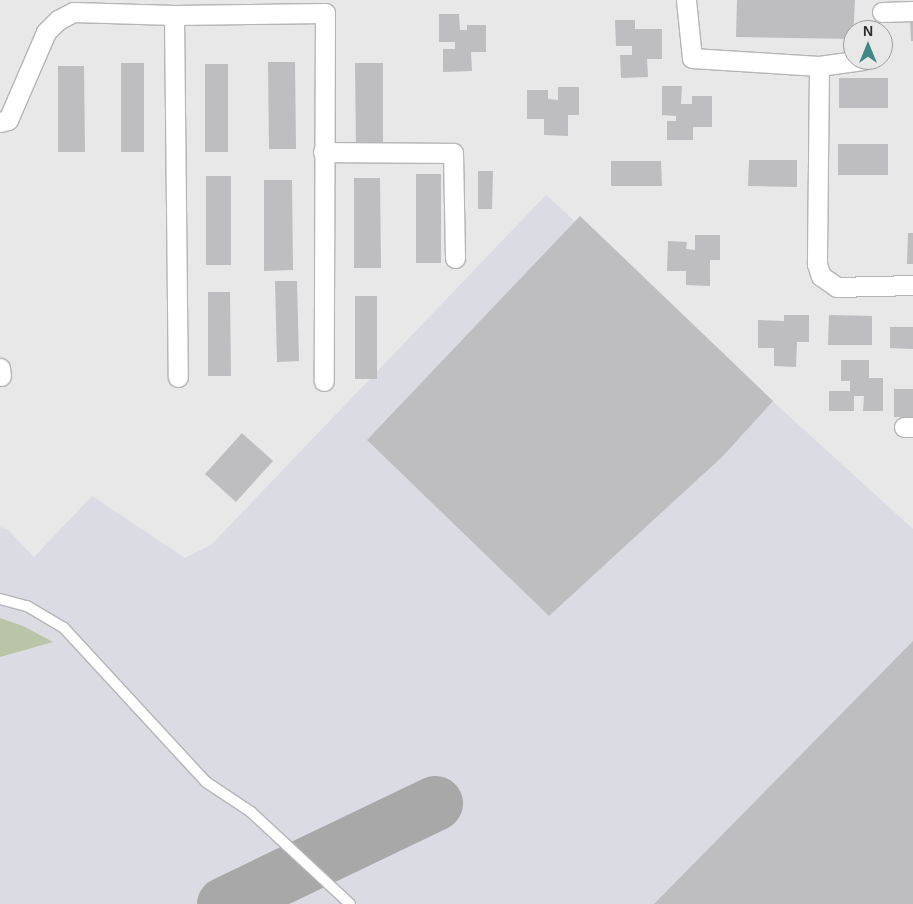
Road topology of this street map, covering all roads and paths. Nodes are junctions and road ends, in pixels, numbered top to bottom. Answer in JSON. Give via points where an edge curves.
{"nodes":[{"id":1,"x":686,"y":0,"type":"edge"},
{"id":2,"x":913,"y":11,"type":"edge"},
{"id":3,"x":882,"y":14,"type":"edge"},
{"id":4,"x":174,"y":15,"type":"junction"},
{"id":5,"x":843,"y":63,"type":"edge"},
{"id":6,"x":820,"y":66,"type":"junction"},
{"id":7,"x":0,"y":122,"type":"edge"},
{"id":8,"x":323,"y":152,"type":"junction"},
{"id":9,"x":455,"y":258,"type":"dead end"},
{"id":10,"x":913,"y":285,"type":"edge"},
{"id":11,"x":178,"y":376,"type":"dead end"},
{"id":12,"x":324,"y":381,"type":"dead end"},
{"id":13,"x":0,"y":599,"type":"edge"},
{"id":14,"x":350,"y":904,"type":"edge"}],
"edges":[{"from":1,"to":6,"type":"street","via":[[692,58]]},
{"from":2,"to":3,"type":"street"},
{"from":4,"to":7,"type":"street","via":[[73,12],[58,20],[46,32],[8,120]]},
{"from":4,"to":8,"type":"street","via":[[325,13]]},
{"from":4,"to":11,"type":"street"},
{"from":5,"to":6,"type":"street"},
{"from":6,"to":10,"type":"street","via":[[817,264],[821,276],[837,286]]},
{"from":8,"to":9,"type":"street","via":[[452,153]]},
{"from":8,"to":12,"type":"street"},
{"from":13,"to":14,"type":"lane","via":[[27,606],[64,628],[206,782],[251,812]]}]}
